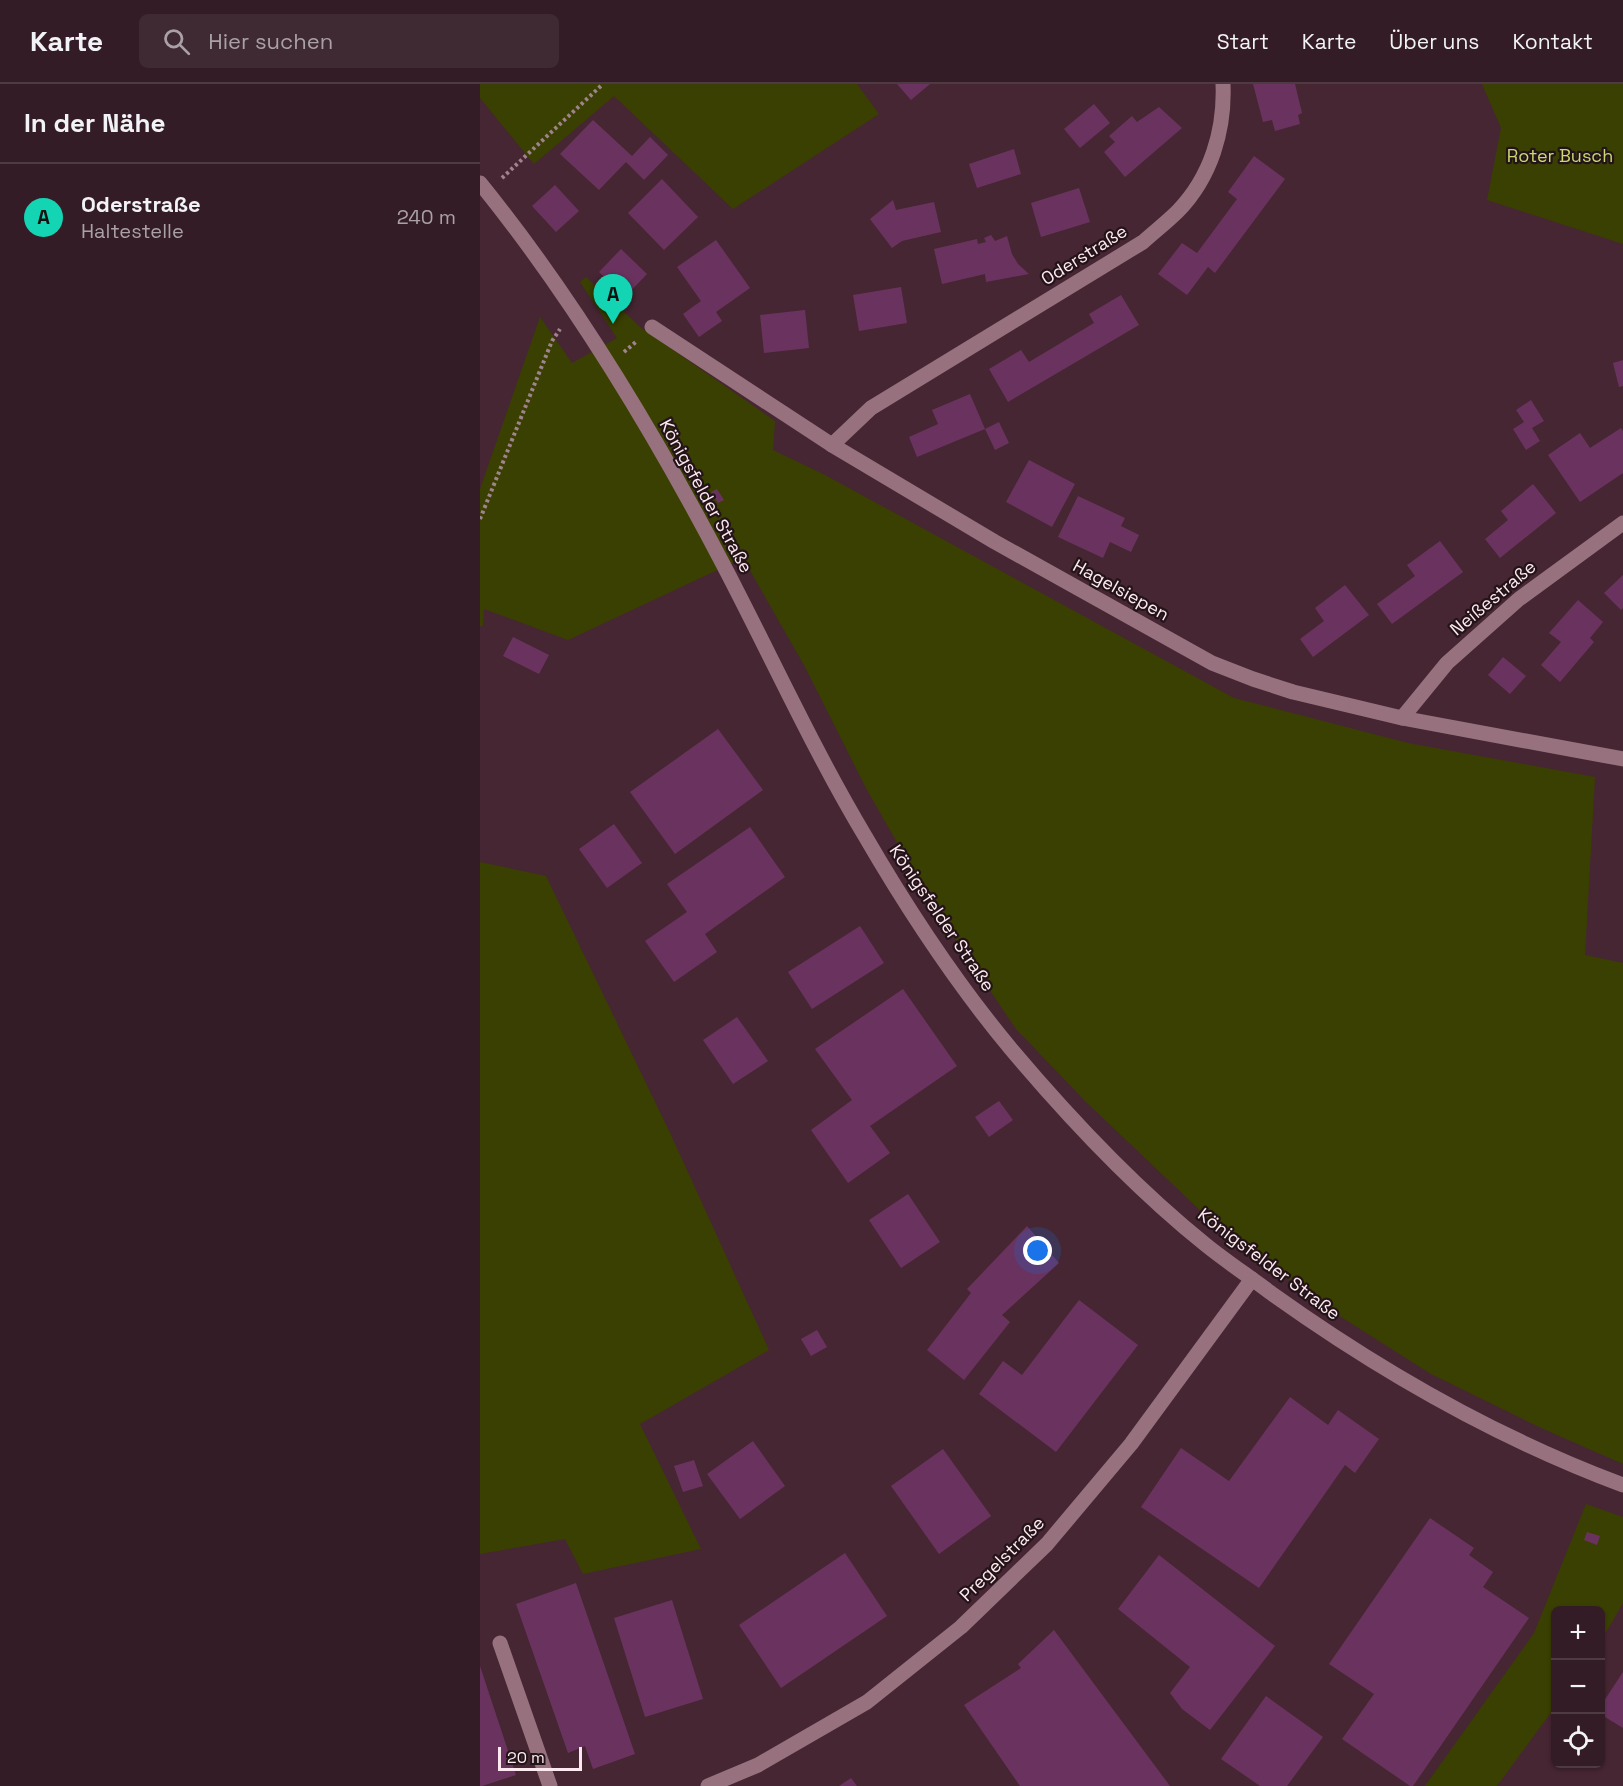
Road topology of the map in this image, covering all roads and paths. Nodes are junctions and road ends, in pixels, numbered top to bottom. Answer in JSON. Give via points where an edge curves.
{"nodes":[{"id":1,"x":603,"y":84,"type":"edge"},
{"id":2,"x":1223,"y":84,"type":"edge"},
{"id":3,"x":484,"y":187,"type":"edge"},
{"id":4,"x":573,"y":312,"type":"junction"},
{"id":5,"x":652,"y":327,"type":"joint"},
{"id":6,"x":608,"y":366,"type":"junction"},
{"id":7,"x":832,"y":445,"type":"junction"},
{"id":8,"x":480,"y":519,"type":"edge"},
{"id":9,"x":1623,"y":523,"type":"edge"},
{"id":10,"x":1402,"y":718,"type":"junction"},
{"id":11,"x":1623,"y":759,"type":"edge"},
{"id":12,"x":1252,"y":1279,"type":"junction"},
{"id":13,"x":1623,"y":1485,"type":"edge"},
{"id":14,"x":500,"y":1643,"type":"dead end"},
{"id":15,"x":550,"y":1786,"type":"edge"},
{"id":16,"x":708,"y":1786,"type":"edge"}],
"edges":[{"from":1,"to":3,"type":"path"},
{"from":2,"to":7,"type":"street","name":"Oderstraße","via":[[1219,136],[1206,173],[1179,210],[1143,242],[871,408]]},
{"from":3,"to":4,"type":"street","name":"Königsfelder Straße"},
{"from":4,"to":6,"type":"street","name":"Königsfelder Straße"},
{"from":4,"to":8,"type":"path","via":[[552,341]]},
{"from":5,"to":6,"type":"path"},
{"from":5,"to":7,"type":"street","name":"Hagelsiepen"},
{"from":6,"to":12,"type":"street","name":"Königsfelder Straße","via":[[685,494],[863,833],[936,950],[1011,1049],[1077,1122],[1162,1206]]},
{"from":7,"to":10,"type":"street","name":"Hagelsiepen","via":[[995,542],[1212,663],[1293,692]]},
{"from":9,"to":10,"type":"street","name":"Neißestraße","via":[[1519,598],[1448,663]]},
{"from":10,"to":11,"type":"street","name":"Hagelsiepen"},
{"from":12,"to":13,"type":"street","name":"Königsfelder Straße","via":[[1416,1388],[1496,1429]]},
{"from":12,"to":16,"type":"street","name":"Pregelstraße","via":[[1131,1444],[1047,1544],[961,1627],[867,1702],[758,1765]]},
{"from":14,"to":15,"type":"street"}]}
